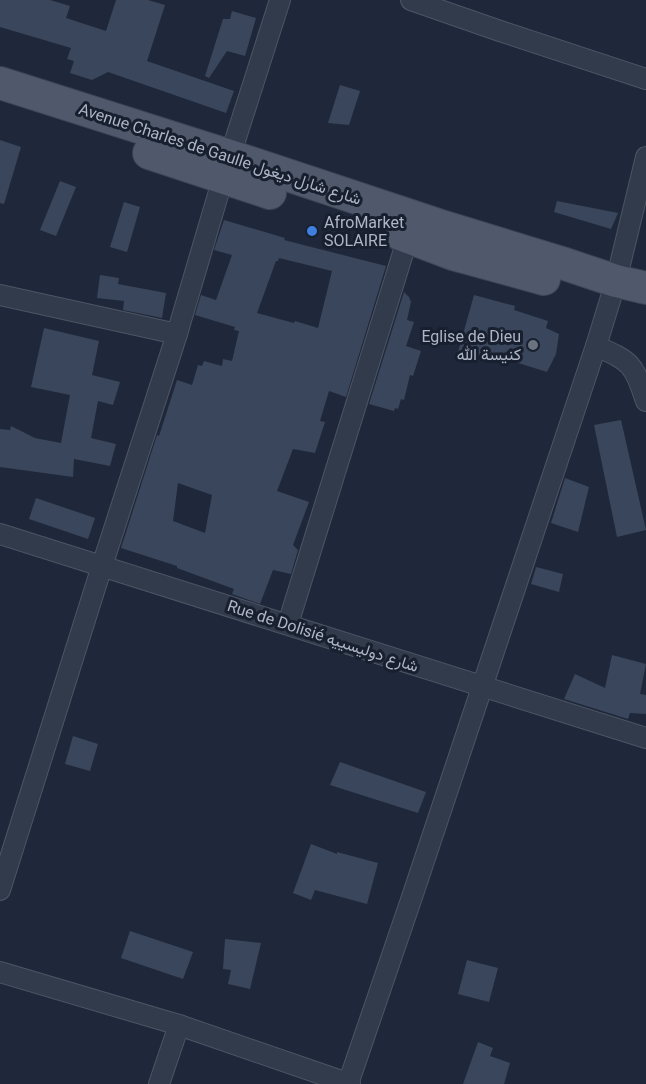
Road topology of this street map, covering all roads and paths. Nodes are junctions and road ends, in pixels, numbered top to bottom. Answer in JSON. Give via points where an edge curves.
{"nodes":[{"id":1,"x":280,"y":0,"type":"edge"},
{"id":2,"x":411,"y":0,"type":"edge"},
{"id":3,"x":646,"y":79,"type":"edge"},
{"id":4,"x":0,"y":83,"type":"edge"},
{"id":5,"x":0,"y":104,"type":"edge"},
{"id":6,"x":646,"y":157,"type":"edge"},
{"id":7,"x":226,"y":167,"type":"junction"},
{"id":8,"x":408,"y":237,"type":"junction"},
{"id":9,"x":646,"y":288,"type":"edge"},
{"id":10,"x":613,"y":289,"type":"junction"},
{"id":11,"x":0,"y":295,"type":"edge"},
{"id":12,"x":646,"y":305,"type":"edge"},
{"id":13,"x":177,"y":334,"type":"junction"},
{"id":14,"x":596,"y":345,"type":"junction"},
{"id":15,"x":646,"y":401,"type":"edge"},
{"id":16,"x":0,"y":534,"type":"edge"},
{"id":17,"x":102,"y":566,"type":"junction"},
{"id":18,"x":288,"y":624,"type":"junction"},
{"id":19,"x":481,"y":686,"type":"junction"},
{"id":20,"x":646,"y":738,"type":"edge"},
{"id":21,"x":0,"y":890,"type":"edge"},
{"id":22,"x":0,"y":972,"type":"edge"},
{"id":23,"x":179,"y":1025,"type":"junction"},
{"id":24,"x":159,"y":1084,"type":"edge"},
{"id":25,"x":348,"y":1084,"type":"edge"}],
"edges":[{"from":1,"to":7,"type":"street"},
{"from":2,"to":3,"type":"street"},
{"from":4,"to":7,"type":"main road","name":"Avenue Charles de Gaulle شارع شارل ديغول"},
{"from":5,"to":7,"type":"main road","name":"Avenue Charles de Gaulle شارع شارل ديغول"},
{"from":6,"to":10,"type":"street"},
{"from":7,"to":8,"type":"main road","name":"Avenue Charles de Gaulle شارع شارل ديغول"},
{"from":7,"to":10,"type":"main road","name":"Avenue Charles de Gaulle شارع شارل ديغول","via":[[562,263]]},
{"from":7,"to":13,"type":"street"},
{"from":8,"to":10,"type":"main road","name":"Avenue Charles de Gaulle شارع شارل ديغول","via":[[453,254]]},
{"from":8,"to":18,"type":"street"},
{"from":9,"to":10,"type":"main road","name":"Avenue Charles de Gaulle شارع شارل ديغول"},
{"from":10,"to":12,"type":"main road","name":"Avenue Charles de Gaulle شارع شارل ديغول"},
{"from":10,"to":14,"type":"street"},
{"from":11,"to":13,"type":"street"},
{"from":13,"to":17,"type":"street"},
{"from":14,"to":15,"type":"street","via":[[631,365]]},
{"from":14,"to":19,"type":"street"},
{"from":16,"to":17,"type":"street","name":"Rue de Dolisié شارع دوليسييه"},
{"from":17,"to":18,"type":"street","name":"Rue de Dolisié شارع دوليسييه"},
{"from":17,"to":21,"type":"street"},
{"from":18,"to":19,"type":"street","name":"Rue de Dolisié شارع دوليسييه"},
{"from":19,"to":20,"type":"street","name":"Rue de Dolisié شارع دوليسييه"},
{"from":19,"to":25,"type":"street"},
{"from":22,"to":23,"type":"street"},
{"from":23,"to":24,"type":"street"},
{"from":23,"to":25,"type":"street"}]}
